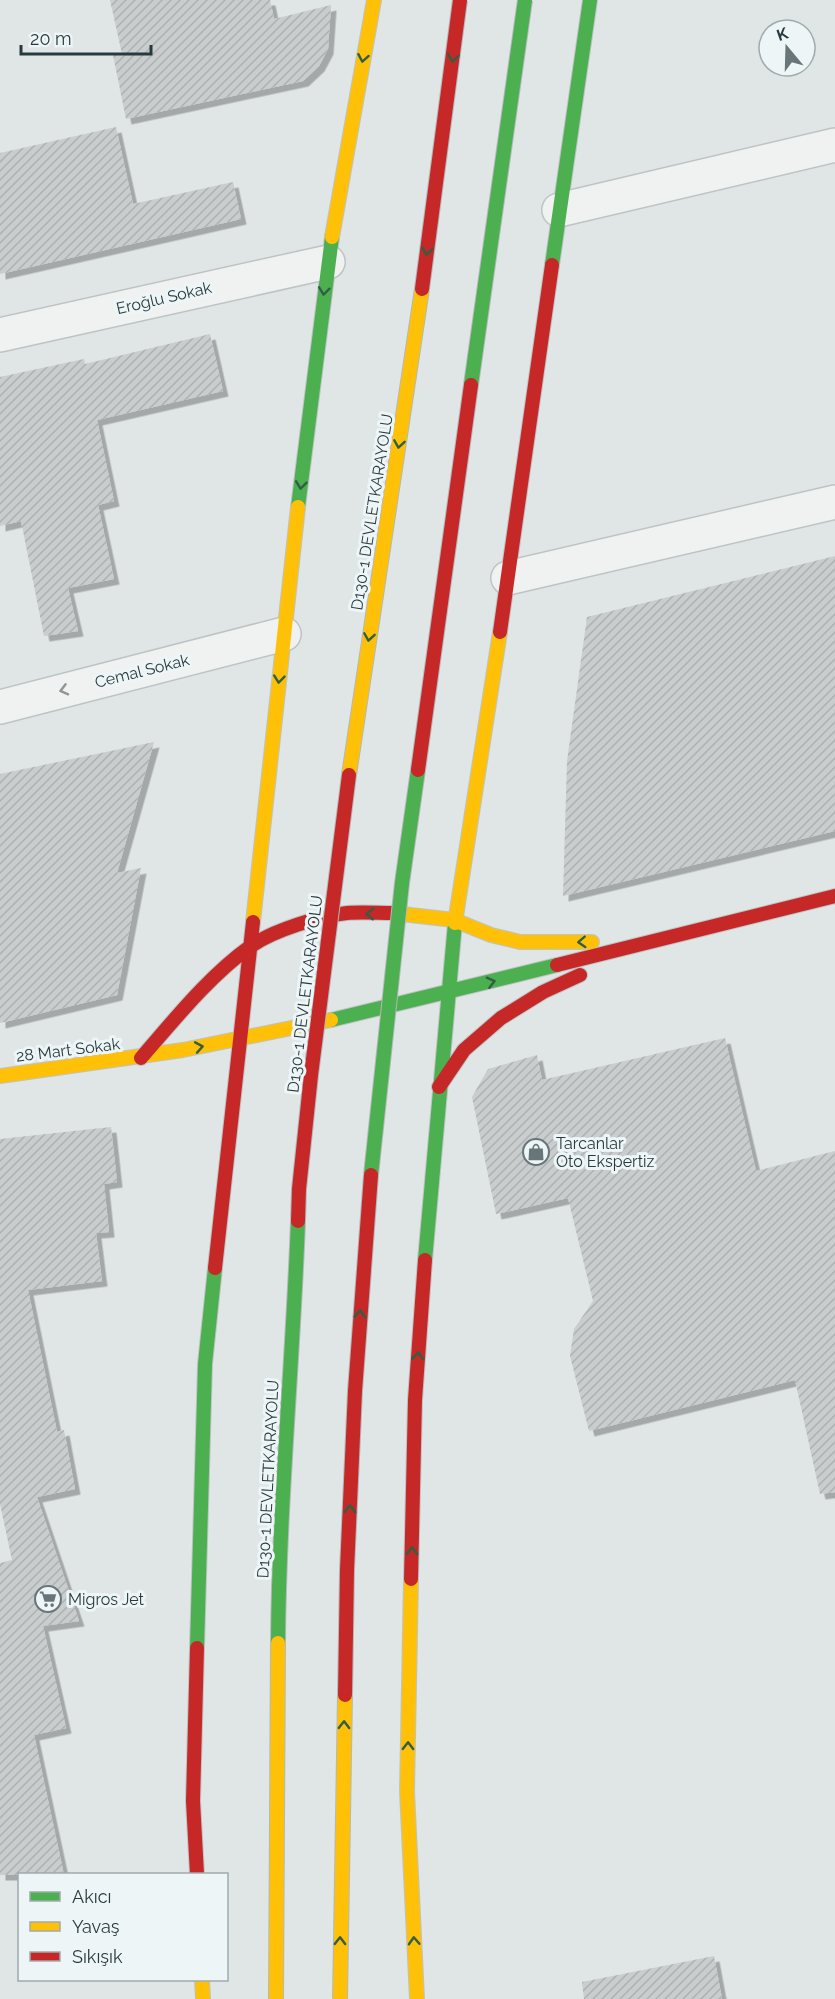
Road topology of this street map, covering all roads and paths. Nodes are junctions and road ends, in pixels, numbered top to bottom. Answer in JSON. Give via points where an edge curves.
{"nodes":[{"id":1,"x":374,"y":0,"type":"edge"},
{"id":2,"x":460,"y":0,"type":"edge"},
{"id":3,"x":525,"y":0,"type":"edge"},
{"id":4,"x":590,"y":0,"type":"edge"},
{"id":5,"x":835,"y":145,"type":"edge"},
{"id":6,"x":559,"y":210,"type":"junction"},
{"id":7,"x":328,"y":262,"type":"junction"},
{"id":8,"x":0,"y":335,"type":"edge"},
{"id":9,"x":835,"y":502,"type":"edge"},
{"id":10,"x":508,"y":578,"type":"junction"},
{"id":11,"x":284,"y":634,"type":"junction"},
{"id":12,"x":0,"y":707,"type":"edge"},
{"id":13,"x":835,"y":896,"type":"edge"},
{"id":14,"x":455,"y":920,"type":"junction"},
{"id":15,"x":661,"y":938,"type":"junction"},
{"id":16,"x":252,"y":945,"type":"junction"},
{"id":17,"x":450,"y":992,"type":"junction"},
{"id":18,"x":241,"y":1039,"type":"junction"},
{"id":19,"x":141,"y":1058,"type":"junction"},
{"id":20,"x":0,"y":1076,"type":"edge"},
{"id":21,"x":439,"y":1087,"type":"junction"},
{"id":22,"x":197,"y":1873,"type":"edge"},
{"id":23,"x":202,"y":1981,"type":"edge"},
{"id":24,"x":203,"y":1999,"type":"edge"},
{"id":25,"x":276,"y":1999,"type":"edge"},
{"id":26,"x":340,"y":1999,"type":"edge"},
{"id":27,"x":417,"y":1999,"type":"edge"}],
"edges":[{"from":1,"to":7,"type":"main road","one_way":true},
{"from":2,"to":25,"type":"main road","name":"D130-1 DEVLETKARAYOLU","one_way":true,"bridge":true,"via":[[421,300],[343,817],[299,1189],[284,1450],[279,1626]]},
{"from":26,"to":3,"type":"main road","one_way":true,"bridge":true,"via":[[347,1570],[367,1209],[402,883]]},
{"from":4,"to":6,"type":"main road"},
{"from":5,"to":6,"type":"street"},
{"from":6,"to":10,"type":"main road"},
{"from":7,"to":8,"type":"street","name":"Eroğlu Sokak"},
{"from":7,"to":11,"type":"main road","one_way":true},
{"from":9,"to":10,"type":"street"},
{"from":10,"to":14,"type":"main road"},
{"from":11,"to":12,"type":"street","name":"Cemal Sokak","one_way":true},
{"from":11,"to":16,"type":"main road","one_way":true},
{"from":13,"to":15,"type":"main road"},
{"from":15,"to":14,"type":"main road","one_way":true,"via":[[524,943],[496,937]]},
{"from":14,"to":16,"type":"main road","one_way":true,"via":[[347,913],[289,929]]},
{"from":14,"to":17,"type":"main road"},
{"from":17,"to":15,"type":"main road","name":"28 Mart Sokak","one_way":true},
{"from":15,"to":21,"type":"main road","via":[[543,992],[501,1018],[464,1050]]},
{"from":16,"to":18,"type":"main road"},
{"from":16,"to":19,"type":"main road","via":[[184,1007]]},
{"from":17,"to":18,"type":"main road","name":"28 Mart Sokak"},
{"from":17,"to":21,"type":"main road"},
{"from":19,"to":18,"type":"main road","name":"28 Mart Sokak","one_way":true},
{"from":18,"to":22,"type":"main road","via":[[205,1364],[193,1801]]},
{"from":19,"to":20,"type":"main road","name":"28 Mart Sokak"},
{"from":27,"to":21,"type":"main road","one_way":true,"via":[[407,1791],[415,1412]]},
{"from":23,"to":24,"type":"main road"}]}
